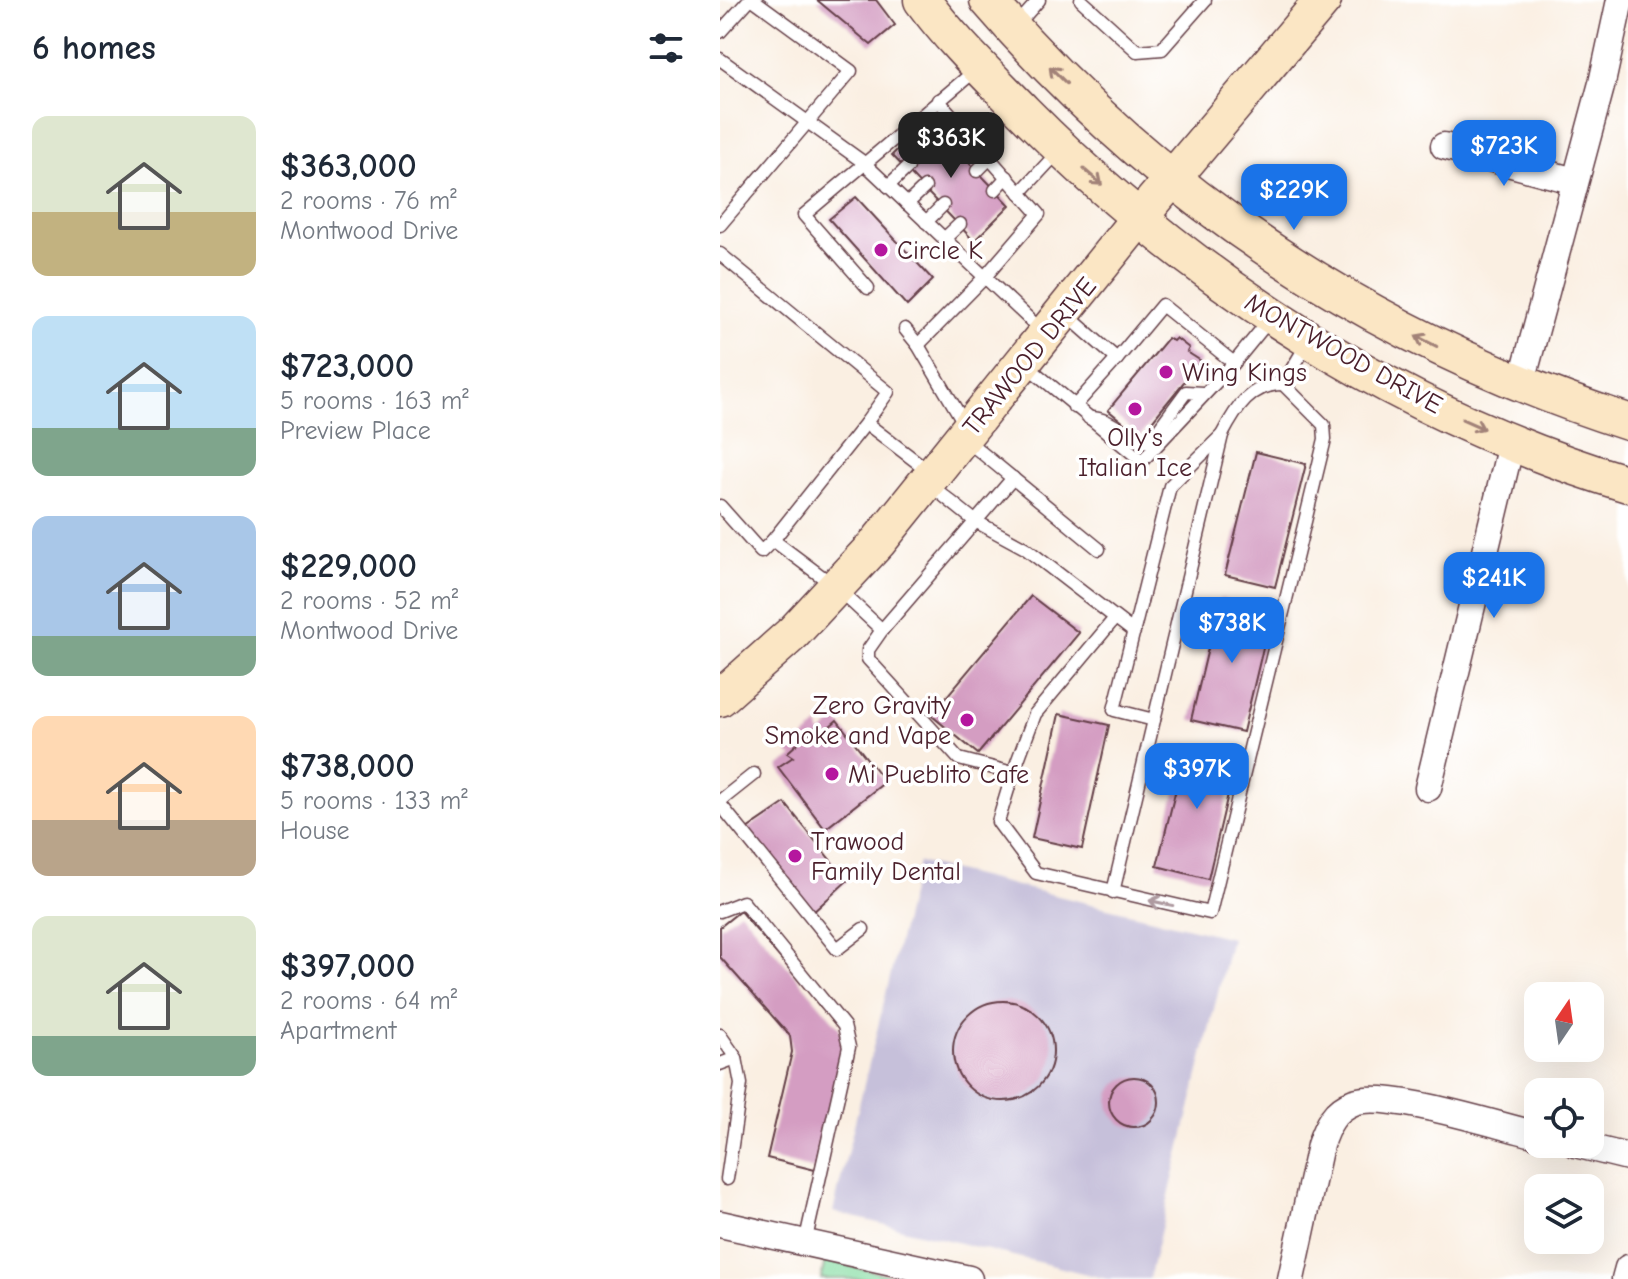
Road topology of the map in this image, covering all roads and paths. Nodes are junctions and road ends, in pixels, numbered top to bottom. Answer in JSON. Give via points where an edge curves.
{"nodes":[{"id":1,"x":752,"y":0,"type":"edge"},
{"id":2,"x":922,"y":0,"type":"edge"},
{"id":3,"x":958,"y":0,"type":"edge"},
{"id":4,"x":988,"y":0,"type":"edge"},
{"id":5,"x":1039,"y":0,"type":"edge"},
{"id":6,"x":1081,"y":0,"type":"edge"},
{"id":7,"x":1205,"y":0,"type":"edge"},
{"id":8,"x":1620,"y":0,"type":"edge"},
{"id":9,"x":1316,"y":3,"type":"edge"},
{"id":10,"x":1013,"y":29,"type":"junction"},
{"id":11,"x":720,"y":32,"type":"edge"},
{"id":12,"x":720,"y":59,"type":"edge"},
{"id":13,"x":980,"y":67,"type":"junction"},
{"id":14,"x":938,"y":100,"type":"junction"},
{"id":15,"x":957,"y":121,"type":"junction"},
{"id":16,"x":806,"y":122,"type":"junction"},
{"id":17,"x":942,"y":136,"type":"dead end"},
{"id":18,"x":973,"y":140,"type":"junction"},
{"id":19,"x":1444,"y":146,"type":"dead end"},
{"id":20,"x":1061,"y":149,"type":"junction"},
{"id":21,"x":960,"y":152,"type":"dead end"},
{"id":22,"x":990,"y":158,"type":"junction"},
{"id":23,"x":863,"y":162,"type":"junction"},
{"id":24,"x":908,"y":167,"type":"dead end"},
{"id":25,"x":977,"y":171,"type":"dead end"},
{"id":26,"x":1007,"y":177,"type":"junction"},
{"id":27,"x":1174,"y":179,"type":"junction"},
{"id":28,"x":1575,"y":181,"type":"junction"},
{"id":29,"x":888,"y":186,"type":"junction"},
{"id":30,"x":925,"y":187,"type":"dead end"},
{"id":31,"x":995,"y":190,"type":"dead end"},
{"id":32,"x":1020,"y":193,"type":"junction"},
{"id":33,"x":907,"y":204,"type":"junction"},
{"id":34,"x":943,"y":205,"type":"dead end"},
{"id":35,"x":1139,"y":218,"type":"junction"},
{"id":36,"x":926,"y":222,"type":"junction"},
{"id":37,"x":960,"y":224,"type":"dead end"},
{"id":38,"x":720,"y":225,"type":"edge"},
{"id":39,"x":944,"y":239,"type":"junction"},
{"id":40,"x":720,"y":254,"type":"edge"},
{"id":41,"x":984,"y":278,"type":"junction"},
{"id":42,"x":868,"y":288,"type":"dead end"},
{"id":43,"x":1271,"y":317,"type":"junction"},
{"id":44,"x":1056,"y":324,"type":"junction"},
{"id":45,"x":905,"y":329,"type":"dead end"},
{"id":46,"x":1310,"y":339,"type":"junction"},
{"id":47,"x":918,"y":345,"type":"junction"},
{"id":48,"x":1117,"y":359,"type":"junction"},
{"id":49,"x":1023,"y":363,"type":"junction"},
{"id":50,"x":1234,"y":363,"type":"junction"},
{"id":51,"x":1283,"y":384,"type":"junction"},
{"id":52,"x":1521,"y":385,"type":"junction"},
{"id":53,"x":1202,"y":393,"type":"junction"},
{"id":54,"x":1074,"y":407,"type":"junction"},
{"id":55,"x":1089,"y":418,"type":"junction"},
{"id":56,"x":1628,"y":422,"type":"edge"},
{"id":57,"x":866,"y":423,"type":"junction"},
{"id":58,"x":965,"y":434,"type":"junction"},
{"id":59,"x":1222,"y":435,"type":"junction"},
{"id":60,"x":1512,"y":440,"type":"junction"},
{"id":61,"x":929,"y":478,"type":"junction"},
{"id":62,"x":1013,"y":478,"type":"junction"},
{"id":63,"x":1628,"y":484,"type":"edge"},
{"id":64,"x":720,"y":506,"type":"edge"},
{"id":65,"x":975,"y":521,"type":"junction"},
{"id":66,"x":773,"y":540,"type":"junction"},
{"id":67,"x":1099,"y":549,"type":"dead end"},
{"id":68,"x":837,"y":588,"type":"junction"},
{"id":69,"x":1115,"y":618,"type":"junction"},
{"id":70,"x":882,"y":630,"type":"junction"},
{"id":71,"x":1134,"y":632,"type":"junction"},
{"id":72,"x":720,"y":698,"type":"edge"},
{"id":73,"x":1154,"y":720,"type":"junction"},
{"id":74,"x":1013,"y":773,"type":"junction"},
{"id":75,"x":754,"y":774,"type":"dead end"},
{"id":76,"x":1428,"y":788,"type":"dead end"},
{"id":77,"x":720,"y":802,"type":"edge"},
{"id":78,"x":1113,"y":892,"type":"junction"},
{"id":79,"x":720,"y":911,"type":"edge"},
{"id":80,"x":863,"y":929,"type":"dead end"},
{"id":81,"x":720,"y":1035,"type":"edge"},
{"id":82,"x":736,"y":1058,"type":"junction"},
{"id":83,"x":720,"y":1064,"type":"edge"},
{"id":84,"x":1524,"y":1132,"type":"edge"},
{"id":85,"x":1604,"y":1151,"type":"edge"},
{"id":86,"x":1628,"y":1157,"type":"edge"},
{"id":87,"x":727,"y":1179,"type":"dead end"},
{"id":88,"x":720,"y":1224,"type":"edge"},
{"id":89,"x":805,"y":1243,"type":"junction"},
{"id":90,"x":1628,"y":1268,"type":"edge"},
{"id":91,"x":969,"y":1279,"type":"edge"},
{"id":92,"x":1291,"y":1279,"type":"edge"},
{"id":93,"x":1625,"y":1279,"type":"edge"}],
"edges":[{"from":1,"to":11,"type":"lane"},
{"from":1,"to":16,"type":"lane","via":[[851,71]]},
{"from":2,"to":13,"type":"main road","name":"MONTWOOD DRIVE"},
{"from":3,"to":10,"type":"main road","via":[[998,37]]},
{"from":4,"to":10,"type":"main road","name":"MONTWOOD DRIVE"},
{"from":5,"to":10,"type":"lane"},
{"from":6,"to":7,"type":"lane","via":[[1137,51],[1162,49]]},
{"from":8,"to":28,"type":"street"},
{"from":9,"to":27,"type":"main road","name":"TRAWOOD DRIVE"},
{"from":27,"to":10,"type":"main road","name":"MONTWOOD DRIVE","one_way":true},
{"from":12,"to":16,"type":"lane"},
{"from":13,"to":14,"type":"lane"},
{"from":13,"to":20,"type":"main road","name":"MONTWOOD DRIVE"},
{"from":14,"to":15,"type":"lane"},
{"from":14,"to":23,"type":"lane"},
{"from":15,"to":17,"type":"lane"},
{"from":15,"to":18,"type":"lane"},
{"from":16,"to":23,"type":"lane"},
{"from":16,"to":38,"type":"lane"},
{"from":18,"to":21,"type":"lane"},
{"from":18,"to":22,"type":"lane"},
{"from":19,"to":28,"type":"street"},
{"from":20,"to":32,"type":"lane"},
{"from":20,"to":35,"type":"main road","name":"MONTWOOD DRIVE","one_way":true},
{"from":22,"to":25,"type":"lane"},
{"from":22,"to":26,"type":"lane"},
{"from":23,"to":29,"type":"lane"},
{"from":23,"to":42,"type":"lane","via":[[804,215]]},
{"from":24,"to":29,"type":"lane"},
{"from":26,"to":31,"type":"lane"},
{"from":26,"to":32,"type":"lane"},
{"from":27,"to":35,"type":"main road","name":"TRAWOOD DRIVE"},
{"from":52,"to":27,"type":"main road","name":"MONTWOOD DRIVE","one_way":true,"via":[[1334,292],[1251,241]]},
{"from":28,"to":52,"type":"street"},
{"from":29,"to":33,"type":"lane"},
{"from":30,"to":33,"type":"lane"},
{"from":32,"to":41,"type":"lane","via":[[1039,214]]},
{"from":33,"to":36,"type":"lane"},
{"from":34,"to":36,"type":"lane"},
{"from":35,"to":43,"type":"main road","name":"MONTWOOD DRIVE"},
{"from":35,"to":44,"type":"main road","name":"TRAWOOD DRIVE"},
{"from":36,"to":39,"type":"lane"},
{"from":37,"to":39,"type":"lane"},
{"from":39,"to":41,"type":"lane"},
{"from":40,"to":57,"type":"lane","via":[[888,392]]},
{"from":41,"to":44,"type":"lane"},
{"from":41,"to":47,"type":"lane"},
{"from":43,"to":46,"type":"main road","name":"MONTWOOD DRIVE"},
{"from":43,"to":50,"type":"lane"},
{"from":44,"to":48,"type":"lane"},
{"from":44,"to":49,"type":"main road","name":"TRAWOOD DRIVE"},
{"from":45,"to":47,"type":"lane"},
{"from":46,"to":51,"type":"lane"},
{"from":46,"to":60,"type":"main road","name":"MONTWOOD DRIVE","one_way":true,"via":[[1396,387]]},
{"from":47,"to":58,"type":"lane"},
{"from":48,"to":50,"type":"lane","via":[[1162,305]]},
{"from":48,"to":54,"type":"lane"},
{"from":49,"to":54,"type":"lane"},
{"from":49,"to":58,"type":"main road","name":"TRAWOOD DRIVE"},
{"from":50,"to":53,"type":"lane"},
{"from":51,"to":59,"type":"lane","via":[[1266,384],[1252,393]]},
{"from":51,"to":78,"type":"lane","one_way":true,"via":[[1324,425],[1325,439],[1210,913]]},
{"from":52,"to":56,"type":"main road","name":"MONTWOOD DRIVE"},
{"from":53,"to":55,"type":"lane","via":[[1186,392],[1149,442],[1134,440],[1103,418]]},
{"from":53,"to":55,"type":"lane","via":[[1142,461]]},
{"from":54,"to":55,"type":"lane"},
{"from":57,"to":61,"type":"lane"},
{"from":57,"to":66,"type":"lane"},
{"from":58,"to":61,"type":"main road","name":"TRAWOOD DRIVE"},
{"from":58,"to":62,"type":"lane"},
{"from":59,"to":71,"type":"lane","via":[[1170,486]]},
{"from":59,"to":73,"type":"lane"},
{"from":60,"to":63,"type":"main road","name":"MONTWOOD DRIVE"},
{"from":60,"to":76,"type":"street"},
{"from":61,"to":65,"type":"lane"},
{"from":61,"to":68,"type":"main road","name":"TRAWOOD DRIVE"},
{"from":62,"to":65,"type":"lane"},
{"from":62,"to":67,"type":"lane"},
{"from":64,"to":66,"type":"lane","via":[[761,552]]},
{"from":65,"to":69,"type":"lane","via":[[1025,548]]},
{"from":65,"to":70,"type":"lane"},
{"from":66,"to":68,"type":"lane"},
{"from":68,"to":70,"type":"lane"},
{"from":68,"to":72,"type":"main road","name":"TRAWOOD DRIVE"},
{"from":69,"to":71,"type":"lane"},
{"from":69,"to":74,"type":"lane","via":[[1035,714]]},
{"from":70,"to":74,"type":"lane","via":[[868,659],[959,759]]},
{"from":71,"to":73,"type":"lane","via":[[1114,710]]},
{"from":73,"to":78,"type":"lane"},
{"from":74,"to":78,"type":"lane","via":[[998,822],[1036,873]]},
{"from":75,"to":77,"type":"lane"},
{"from":77,"to":80,"type":"lane","via":[[837,949]]},
{"from":79,"to":89,"type":"lane","via":[[743,902],[844,1026],[849,1047]]},
{"from":81,"to":82,"type":"lane"},
{"from":82,"to":83,"type":"lane"},
{"from":82,"to":87,"type":"lane","via":[[741,1084]]},
{"from":84,"to":92,"type":"street","via":[[1404,1103],[1365,1099],[1344,1107],[1320,1145]]},
{"from":85,"to":86,"type":"street"},
{"from":88,"to":89,"type":"street"},
{"from":89,"to":91,"type":"street"},
{"from":90,"to":93,"type":"street"}]}
